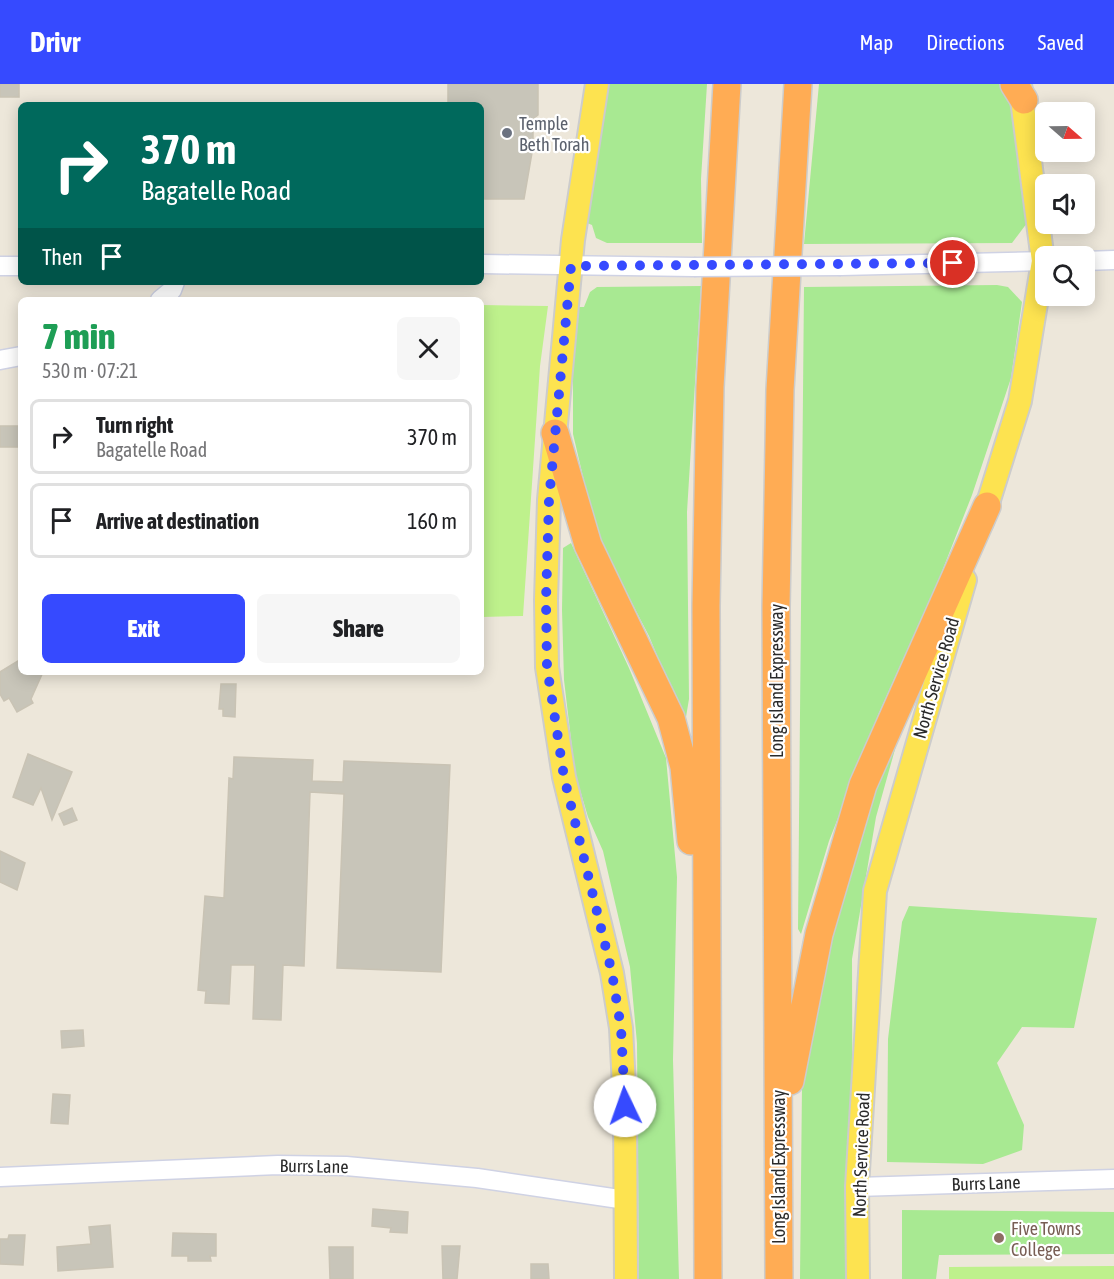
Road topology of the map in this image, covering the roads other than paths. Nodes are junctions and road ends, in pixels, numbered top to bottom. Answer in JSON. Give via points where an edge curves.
{"nodes":[{"id":1,"x":597,"y":84,"type":"edge"},
{"id":2,"x":727,"y":84,"type":"edge"},
{"id":3,"x":798,"y":84,"type":"edge"},
{"id":4,"x":1019,"y":89,"type":"edge"},
{"id":5,"x":1042,"y":246,"type":"edge"},
{"id":6,"x":1114,"y":260,"type":"edge"},
{"id":7,"x":1035,"y":261,"type":"edge"},
{"id":8,"x":1095,"y":261,"type":"edge"},
{"id":9,"x":484,"y":264,"type":"edge"},
{"id":10,"x":0,"y":266,"type":"edge"},
{"id":11,"x":18,"y":266,"type":"edge"},
{"id":12,"x":571,"y":266,"type":"junction"},
{"id":13,"x":174,"y":285,"type":"edge"},
{"id":14,"x":164,"y":297,"type":"edge"},
{"id":15,"x":1036,"y":306,"type":"edge"},
{"id":16,"x":18,"y":357,"type":"edge"},
{"id":17,"x":0,"y":360,"type":"edge"},
{"id":18,"x":555,"y":433,"type":"junction"},
{"id":19,"x":987,"y":506,"type":"junction"},
{"id":20,"x":708,"y":1144,"type":"junction"},
{"id":21,"x":778,"y":1144,"type":"junction"},
{"id":22,"x":0,"y":1177,"type":"edge"},
{"id":23,"x":1114,"y":1179,"type":"edge"},
{"id":24,"x":857,"y":1187,"type":"junction"},
{"id":25,"x":626,"y":1200,"type":"junction"},
{"id":26,"x":626,"y":1279,"type":"edge"},
{"id":27,"x":708,"y":1279,"type":"edge"},
{"id":28,"x":779,"y":1279,"type":"edge"},
{"id":29,"x":858,"y":1279,"type":"edge"}],
"edges":[{"from":1,"to":12,"type":"main road"},
{"from":2,"to":20,"type":"highway","via":[[710,387],[706,606]]},
{"from":3,"to":21,"type":"highway","name":"Long Island Expressway","via":[[780,390],[776,572]]},
{"from":4,"to":5,"type":"main road","name":"North Service Road"},
{"from":6,"to":8,"type":"street"},
{"from":7,"to":12,"type":"street","bridge":true},
{"from":9,"to":12,"type":"street"},
{"from":10,"to":11,"type":"street"},
{"from":12,"to":18,"type":"main road"},
{"from":13,"to":14,"type":"street"},
{"from":15,"to":19,"type":"main road","name":"North Service Road","via":[[1020,401]]},
{"from":16,"to":17,"type":"street"},
{"from":18,"to":20,"type":"highway","via":[[588,544],[672,718],[684,767]]},
{"from":18,"to":25,"type":"main road","via":[[546,600],[547,667],[564,777],[602,930],[621,1028]]},
{"from":19,"to":21,"type":"highway","via":[[863,785],[819,934]]},
{"from":19,"to":24,"type":"main road","name":"North Service Road","via":[[876,891]]},
{"from":20,"to":27,"type":"highway"},
{"from":21,"to":28,"type":"highway","name":"Long Island Expressway"},
{"from":22,"to":25,"type":"street","name":"Burrs Lane","via":[[278,1165],[346,1166],[477,1178]]},
{"from":23,"to":24,"type":"street","name":"Burrs Lane"},
{"from":24,"to":29,"type":"main road","name":"North Service Road"},
{"from":25,"to":26,"type":"main road"}]}
